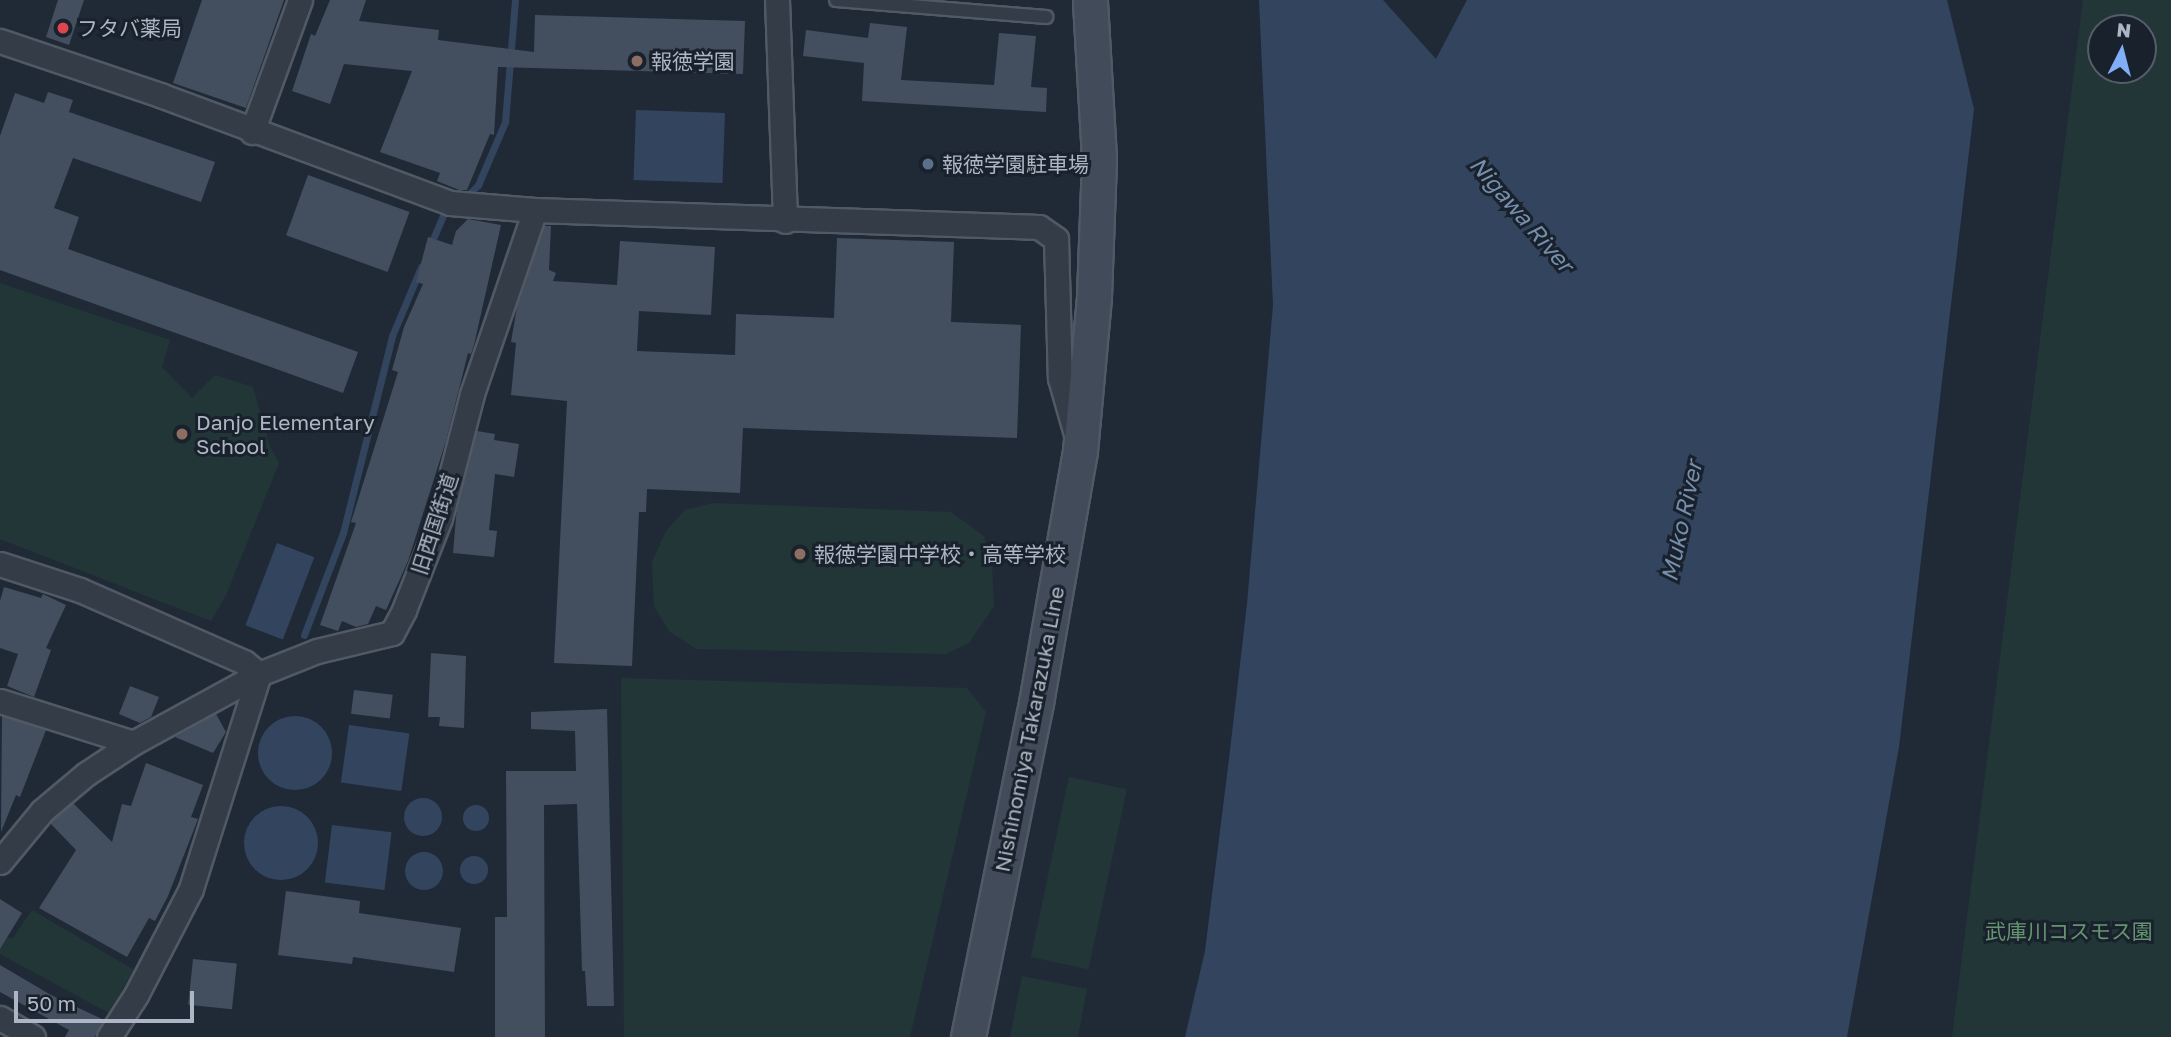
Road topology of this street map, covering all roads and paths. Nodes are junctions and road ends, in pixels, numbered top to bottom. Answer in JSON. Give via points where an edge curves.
{"nodes":[{"id":1,"x":300,"y":0,"type":"edge"},
{"id":2,"x":777,"y":0,"type":"edge"},
{"id":3,"x":836,"y":0,"type":"edge"},
{"id":4,"x":1090,"y":0,"type":"edge"},
{"id":5,"x":1046,"y":17,"type":"dead end"},
{"id":6,"x":0,"y":41,"type":"edge"},
{"id":7,"x":252,"y":131,"type":"junction"},
{"id":8,"x":535,"y":210,"type":"junction"},
{"id":9,"x":785,"y":221,"type":"junction"},
{"id":10,"x":1080,"y":451,"type":"junction"},
{"id":11,"x":0,"y":564,"type":"edge"},
{"id":12,"x":259,"y":674,"type":"junction"},
{"id":13,"x":0,"y":701,"type":"edge"},
{"id":14,"x":133,"y":743,"type":"junction"},
{"id":15,"x":0,"y":862,"type":"edge"},
{"id":16,"x":0,"y":1018,"type":"edge"},
{"id":17,"x":33,"y":1037,"type":"edge"},
{"id":18,"x":109,"y":1037,"type":"edge"},
{"id":19,"x":968,"y":1037,"type":"edge"}],
"edges":[{"from":1,"to":7,"type":"street"},
{"from":2,"to":9,"type":"street"},
{"from":3,"to":5,"type":"lane"},
{"from":4,"to":10,"type":"main road","name":"Nishinomiya Takarazuka Line","via":[[1098,158],[1094,296]]},
{"from":6,"to":7,"type":"street"},
{"from":7,"to":8,"type":"street","via":[[450,203]]},
{"from":8,"to":9,"type":"street"},
{"from":8,"to":12,"type":"street","name":"旧西国街道","via":[[472,394],[440,518],[392,633],[317,651]]},
{"from":9,"to":10,"type":"street","via":[[1039,227],[1056,239],[1059,378]]},
{"from":10,"to":19,"type":"main road","name":"Nishinomiya Takarazuka Line","via":[[1036,703]]},
{"from":11,"to":12,"type":"street","via":[[80,590],[243,662]]},
{"from":12,"to":14,"type":"street","name":"旧西国街道"},
{"from":12,"to":18,"type":"street","via":[[191,889]]},
{"from":13,"to":14,"type":"street"},
{"from":14,"to":15,"type":"street","name":"旧西国街道","via":[[86,774],[43,811]]},
{"from":16,"to":17,"type":"street"}]}
